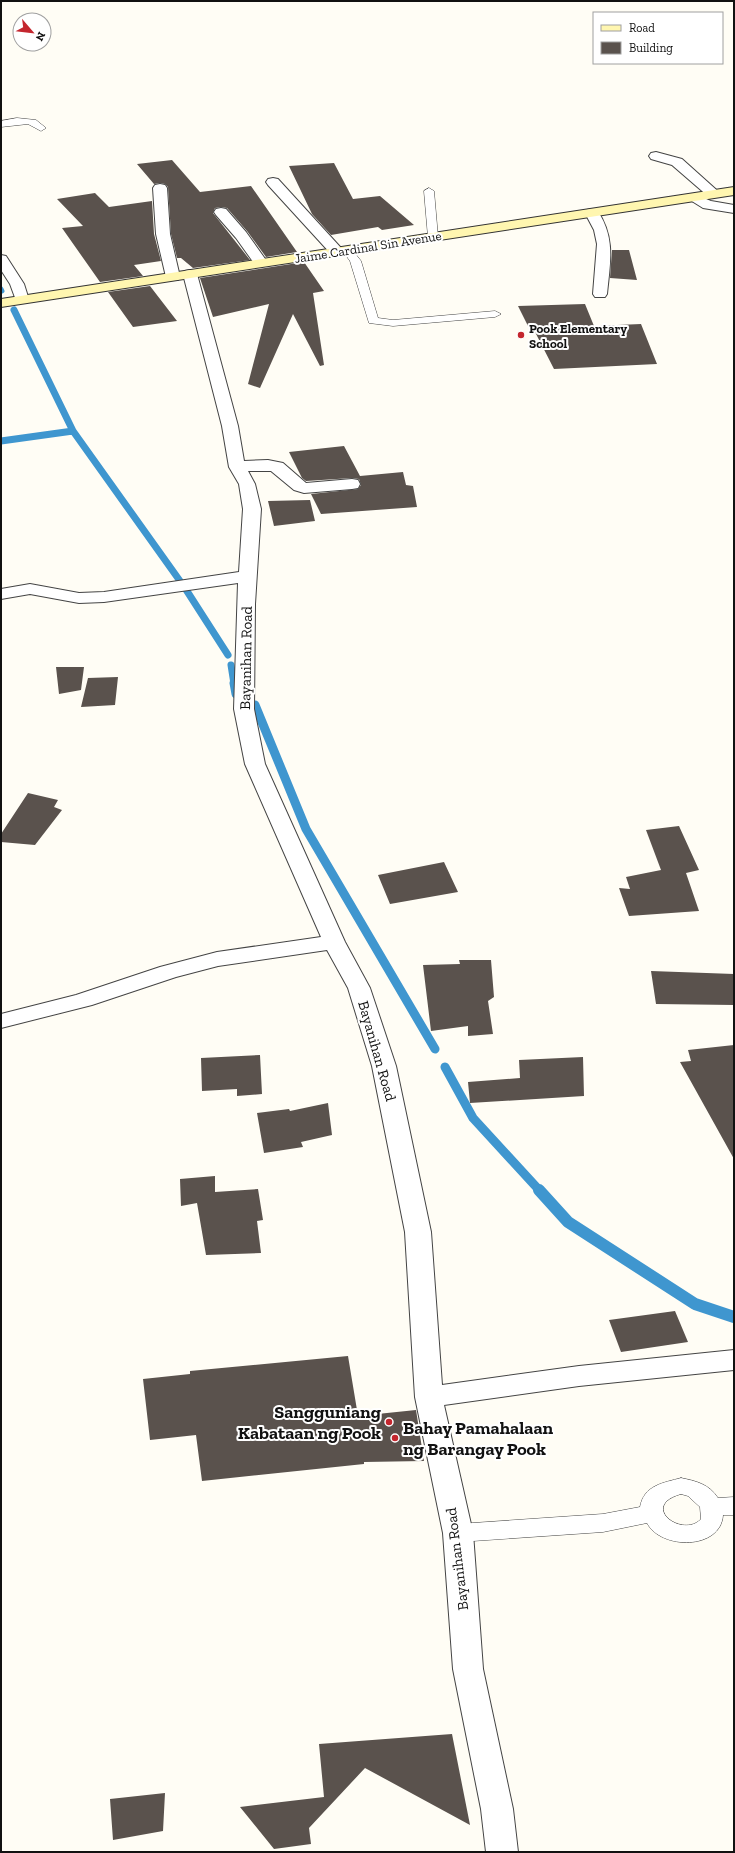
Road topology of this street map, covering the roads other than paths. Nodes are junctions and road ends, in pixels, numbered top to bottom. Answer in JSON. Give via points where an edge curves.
{"nodes":[{"id":1,"x":1,"y":124,"type":"edge"},
{"id":2,"x":41,"y":128,"type":"dead end"},
{"id":3,"x":656,"y":156,"type":"dead end"},
{"id":4,"x":273,"y":182,"type":"dead end"},
{"id":5,"x":160,"y":188,"type":"dead end"},
{"id":6,"x":429,"y":191,"type":"dead end"},
{"id":7,"x":734,"y":191,"type":"edge"},
{"id":8,"x":714,"y":194,"type":"junction"},
{"id":9,"x":693,"y":197,"type":"junction"},
{"id":10,"x":734,"y":209,"type":"edge"},
{"id":11,"x":221,"y":212,"type":"dead end"},
{"id":12,"x":592,"y":213,"type":"junction"},
{"id":13,"x":433,"y":237,"type":"junction"},
{"id":14,"x":342,"y":251,"type":"junction"},
{"id":15,"x":1,"y":259,"type":"edge"},
{"id":16,"x":261,"y":263,"type":"junction"},
{"id":17,"x":181,"y":276,"type":"junction"},
{"id":18,"x":600,"y":294,"type":"dead end"},
{"id":19,"x":22,"y":300,"type":"junction"},
{"id":20,"x":1,"y":303,"type":"edge"},
{"id":21,"x":495,"y":314,"type":"dead end"},
{"id":22,"x":237,"y":466,"type":"junction"},
{"id":23,"x":352,"y":484,"type":"dead end"},
{"id":24,"x":249,"y":576,"type":"junction"},
{"id":25,"x":1,"y":594,"type":"edge"},
{"id":26,"x":334,"y":942,"type":"junction"},
{"id":27,"x":1,"y":1021,"type":"edge"},
{"id":28,"x":734,"y":1360,"type":"edge"},
{"id":29,"x":429,"y":1397,"type":"junction"},
{"id":30,"x":723,"y":1507,"type":"edge"},
{"id":31,"x":651,"y":1514,"type":"junction"},
{"id":32,"x":458,"y":1533,"type":"junction"},
{"id":33,"x":502,"y":1852,"type":"edge"}],
"edges":[{"from":1,"to":2,"type":"lane","via":[[32,121]]},
{"from":3,"to":8,"type":"street","via":[[677,162]]},
{"from":4,"to":14,"type":"street"},
{"from":5,"to":17,"type":"street","name":"Bayanihan Road","via":[[163,234]]},
{"from":6,"to":13,"type":"lane"},
{"from":7,"to":8,"type":"main road","name":"Jaime Cardinal Sin Avenue"},
{"from":8,"to":9,"type":"main road","name":"Jaime Cardinal Sin Avenue"},
{"from":9,"to":10,"type":"street","via":[[708,205]]},
{"from":9,"to":12,"type":"main road","name":"Jaime Cardinal Sin Avenue"},
{"from":11,"to":16,"type":"street"},
{"from":12,"to":13,"type":"main road","name":"Jaime Cardinal Sin Avenue"},
{"from":12,"to":18,"type":"street","via":[[601,230],[604,244]]},
{"from":13,"to":14,"type":"main road","name":"Jaime Cardinal Sin Avenue"},
{"from":14,"to":16,"type":"main road","name":"Jaime Cardinal Sin Avenue"},
{"from":14,"to":21,"type":"lane","via":[[355,261],[372,321],[393,323]]},
{"from":15,"to":19,"type":"street","via":[[17,284]]},
{"from":16,"to":17,"type":"main road","name":"Jaime Cardinal Sin Avenue"},
{"from":17,"to":19,"type":"main road","name":"Jaime Cardinal Sin Avenue"},
{"from":17,"to":22,"type":"street","name":"Bayanihan Road","via":[[230,426]]},
{"from":19,"to":20,"type":"main road","name":"Jaime Cardinal Sin Avenue"},
{"from":22,"to":23,"type":"street","via":[[278,467],[298,486],[304,488]]},
{"from":22,"to":24,"type":"street","name":"Bayanihan Road","via":[[247,484],[252,508]]},
{"from":24,"to":25,"type":"street","via":[[104,597],[79,598],[30,588]]},
{"from":24,"to":26,"type":"street","name":"Bayanihan Road","via":[[244,709],[255,764]]},
{"from":26,"to":27,"type":"street","via":[[217,958],[84,1000]]},
{"from":26,"to":29,"type":"street","name":"Bayanihan Road","via":[[359,988],[384,1066],[418,1232]]},
{"from":28,"to":29,"type":"street","via":[[579,1376]]},
{"from":29,"to":32,"type":"street","name":"Bayanihan Road"},
{"from":30,"to":31,"type":"lane","via":[[706,1527],[696,1533],[668,1531],[657,1524]]},
{"from":30,"to":31,"type":"lane","via":[[695,1489],[682,1486],[668,1488],[657,1494],[651,1503]]},
{"from":31,"to":32,"type":"lane","via":[[603,1523]]},
{"from":32,"to":33,"type":"street","name":"Bayanihan Road","via":[[468,1669],[497,1809]]}]}
